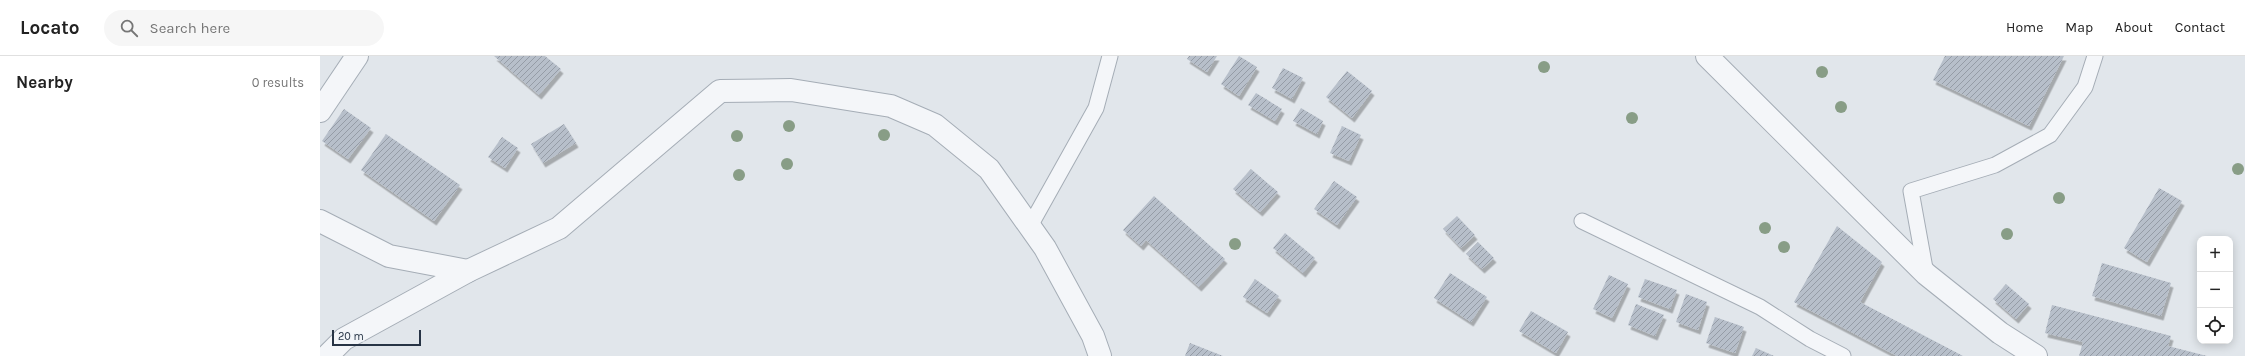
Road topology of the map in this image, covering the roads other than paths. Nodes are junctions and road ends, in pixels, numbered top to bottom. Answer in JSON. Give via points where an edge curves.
{"nodes":[{"id":1,"x":357,"y":56,"type":"edge"},
{"id":2,"x":1110,"y":56,"type":"edge"},
{"id":3,"x":1706,"y":56,"type":"edge"},
{"id":4,"x":2095,"y":56,"type":"edge"},
{"id":5,"x":320,"y":111,"type":"edge"},
{"id":6,"x":320,"y":221,"type":"edge"},
{"id":7,"x":1582,"y":221,"type":"dead end"},
{"id":8,"x":1030,"y":226,"type":"junction"},
{"id":9,"x":468,"y":271,"type":"junction"},
{"id":10,"x":1926,"y":274,"type":"junction"},
{"id":11,"x":327,"y":356,"type":"edge"},
{"id":12,"x":1100,"y":356,"type":"edge"},
{"id":13,"x":1843,"y":356,"type":"edge"},
{"id":14,"x":2036,"y":356,"type":"edge"}],
"edges":[{"from":1,"to":5,"type":"street"},
{"from":2,"to":8,"type":"lane","via":[[1096,108]]},
{"from":3,"to":10,"type":"street"},
{"from":4,"to":10,"type":"lane","via":[[2085,87],[2050,135],[1995,165],[1911,191]]},
{"from":6,"to":9,"type":"street","via":[[389,256]]},
{"from":7,"to":13,"type":"lane","via":[[1760,308]]},
{"from":8,"to":9,"type":"street","via":[[989,169],[935,125],[891,106],[791,90],[720,91],[559,228]]},
{"from":8,"to":12,"type":"street","via":[[1086,322]]},
{"from":9,"to":11,"type":"street","via":[[344,339]]},
{"from":10,"to":14,"type":"street","via":[[2000,333]]}]}
